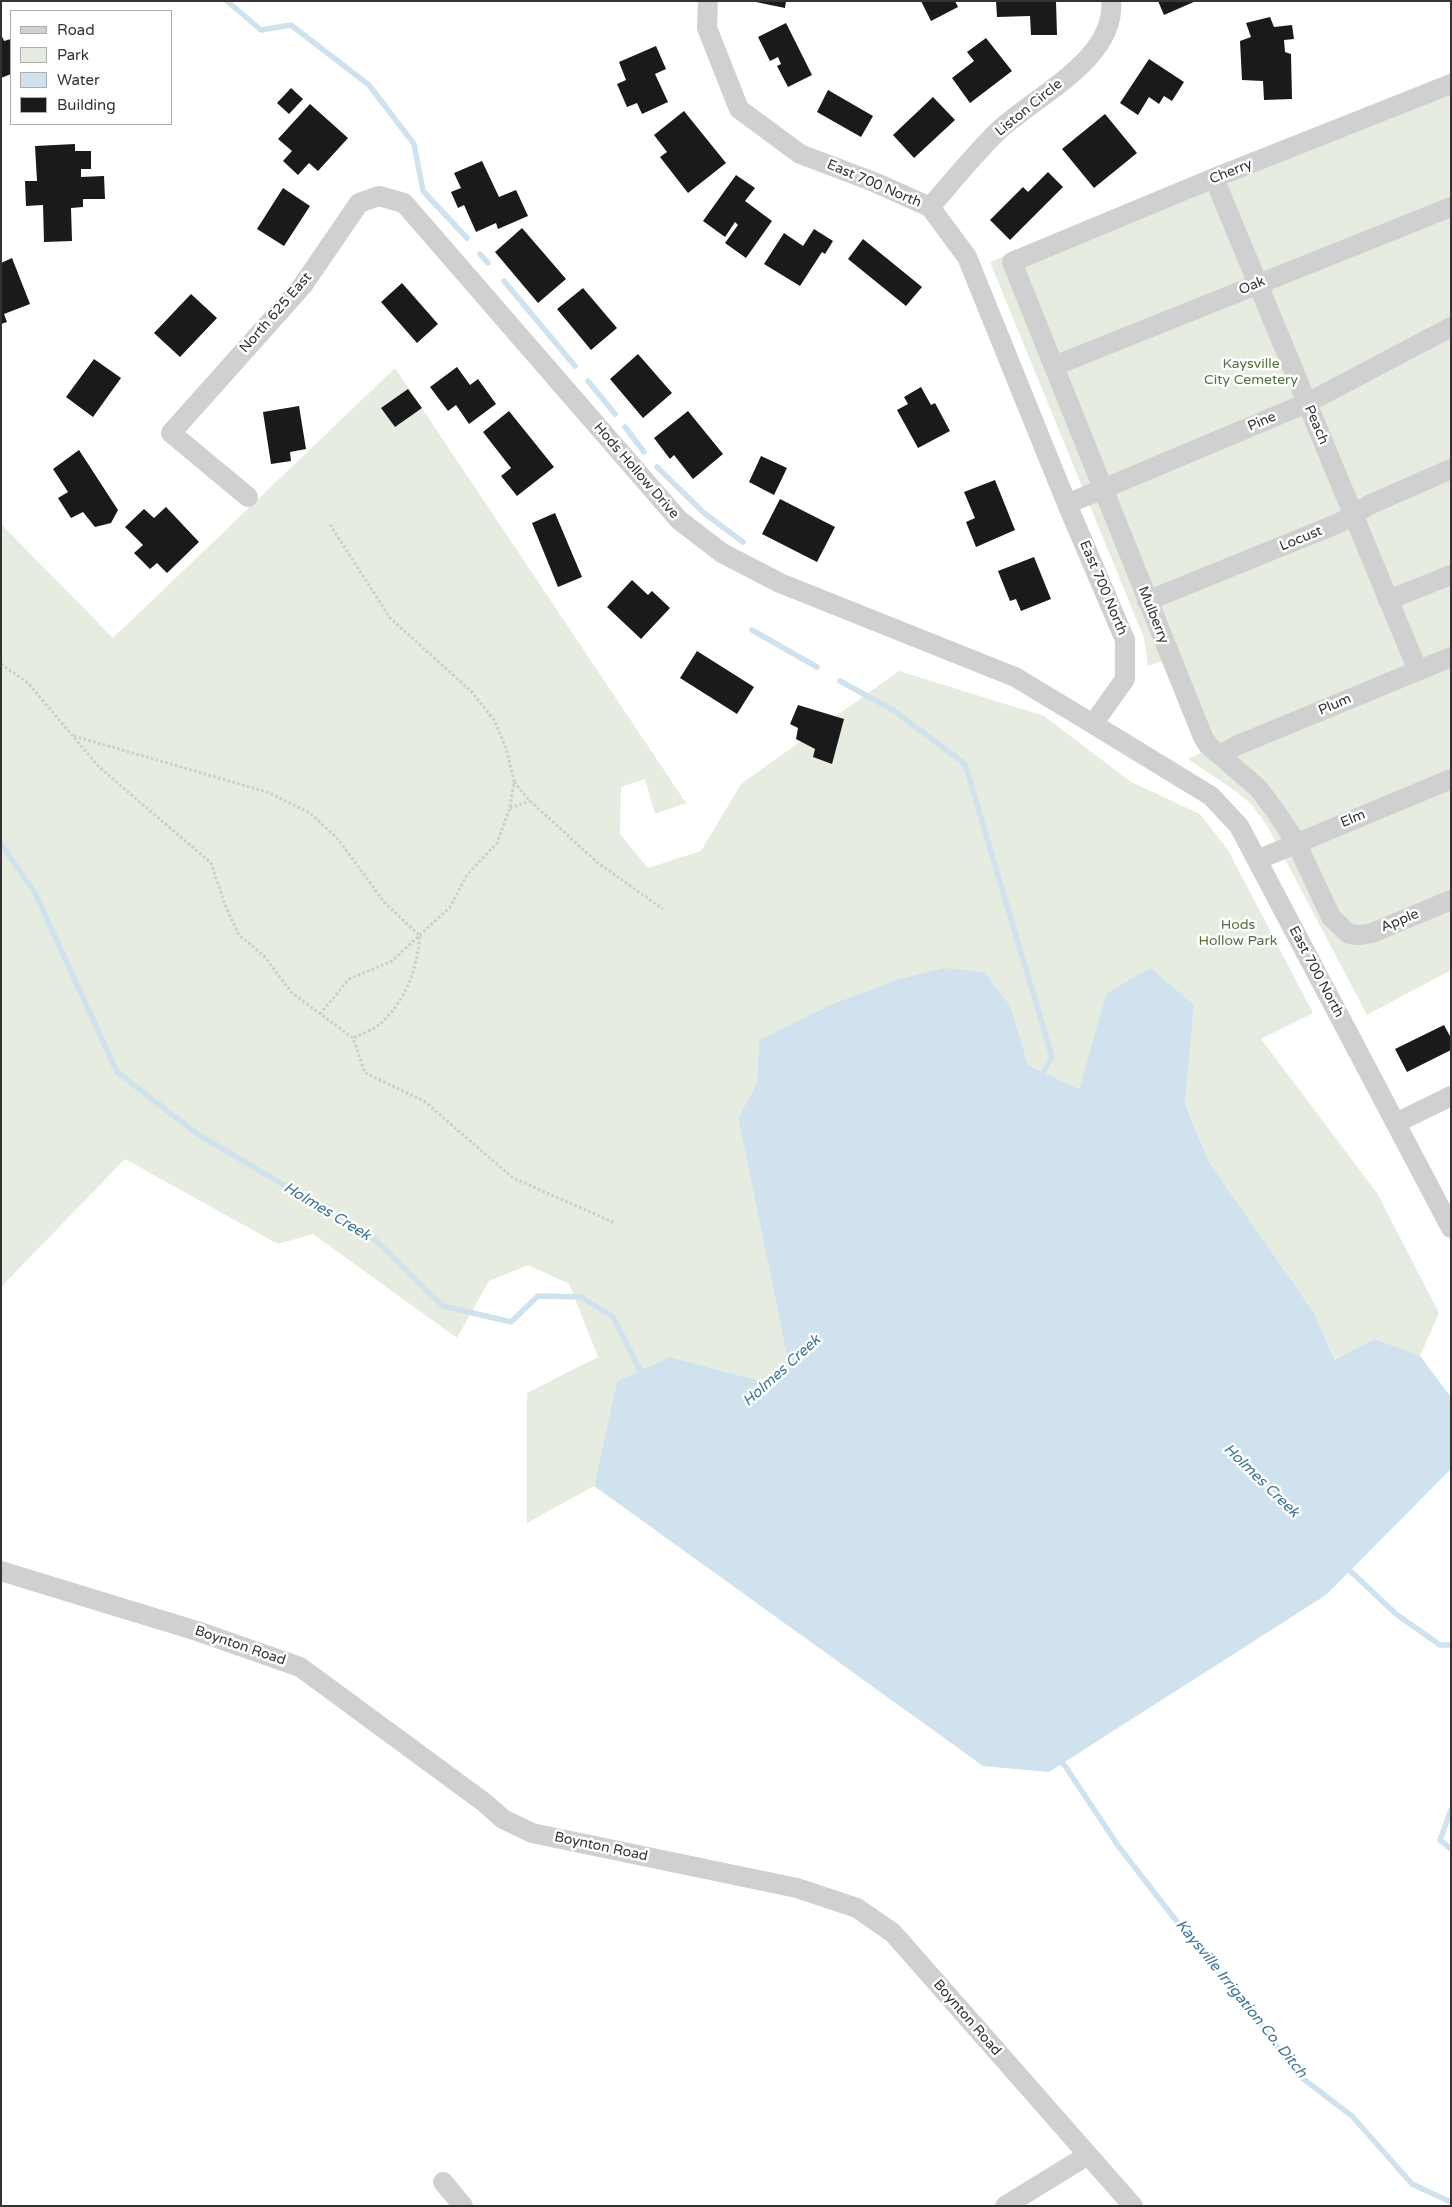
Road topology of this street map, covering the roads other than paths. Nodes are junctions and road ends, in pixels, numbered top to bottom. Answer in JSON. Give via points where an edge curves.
{"nodes":[{"id":1,"x":708,"y":1,"type":"edge"},
{"id":2,"x":1111,"y":1,"type":"edge"},
{"id":3,"x":1451,"y":84,"type":"edge"},
{"id":4,"x":1214,"y":178,"type":"junction"},
{"id":5,"x":379,"y":196,"type":"joint"},
{"id":6,"x":930,"y":207,"type":"junction"},
{"id":7,"x":1451,"y":207,"type":"edge"},
{"id":8,"x":1012,"y":262,"type":"joint"},
{"id":9,"x":1257,"y":283,"type":"junction"},
{"id":10,"x":1451,"y":327,"type":"edge"},
{"id":11,"x":1054,"y":366,"type":"junction"},
{"id":12,"x":1307,"y":403,"type":"junction"},
{"id":13,"x":1451,"y":468,"type":"edge"},
{"id":14,"x":1102,"y":490,"type":"junction"},
{"id":15,"x":248,"y":497,"type":"dead end"},
{"id":16,"x":1067,"y":504,"type":"junction"},
{"id":17,"x":1353,"y":514,"type":"junction"},
{"id":18,"x":1451,"y":575,"type":"edge"},
{"id":19,"x":1388,"y":600,"type":"junction"},
{"id":20,"x":1147,"y":602,"type":"junction"},
{"id":21,"x":1451,"y":657,"type":"edge"},
{"id":22,"x":1418,"y":671,"type":"junction"},
{"id":23,"x":1093,"y":724,"type":"junction"},
{"id":24,"x":1220,"y":755,"type":"junction"},
{"id":25,"x":1451,"y":778,"type":"edge"},
{"id":26,"x":1296,"y":842,"type":"junction"},
{"id":27,"x":1257,"y":860,"type":"junction"},
{"id":28,"x":1451,"y":900,"type":"edge"},
{"id":29,"x":1349,"y":934,"type":"joint"},
{"id":30,"x":1451,"y":1096,"type":"edge"},
{"id":31,"x":1396,"y":1123,"type":"junction"},
{"id":32,"x":1451,"y":1228,"type":"edge"},
{"id":33,"x":1,"y":1571,"type":"edge"},
{"id":34,"x":1088,"y":2155,"type":"junction"},
{"id":35,"x":442,"y":2182,"type":"dead end"},
{"id":36,"x":463,"y":2206,"type":"edge"},
{"id":37,"x":1005,"y":2206,"type":"edge"},
{"id":38,"x":1133,"y":2206,"type":"edge"}],
"edges":[{"from":1,"to":6,"type":"street","name":"East 700 North","via":[[706,28],[739,109],[800,154]]},
{"from":2,"to":6,"type":"street","name":"Liston Circle","via":[[1112,11],[1102,39],[1081,67],[997,132]]},
{"from":3,"to":4,"type":"street","name":"Cherry"},
{"from":4,"to":8,"type":"street","name":"Cherry"},
{"from":4,"to":9,"type":"street","name":"Peach"},
{"from":5,"to":15,"type":"street","name":"North 625 East","via":[[359,204],[303,285],[171,432]]},
{"from":5,"to":23,"type":"street","name":"Hods Hollow Drive","via":[[404,203],[679,520],[722,552],[780,583],[1015,676]]},
{"from":6,"to":16,"type":"street","name":"East 700 North","via":[[967,257]]},
{"from":7,"to":9,"type":"street","name":"Oak"},
{"from":8,"to":11,"type":"street","name":"Mulberry"},
{"from":9,"to":11,"type":"street","name":"Oak"},
{"from":9,"to":12,"type":"street","name":"Peach"},
{"from":10,"to":12,"type":"street","name":"Pine"},
{"from":11,"to":14,"type":"street","name":"Mulberry"},
{"from":12,"to":14,"type":"street","name":"Pine"},
{"from":12,"to":17,"type":"street","name":"Peach"},
{"from":13,"to":17,"type":"street","name":"Locust"},
{"from":14,"to":16,"type":"street","name":"Pine"},
{"from":14,"to":20,"type":"street","name":"Mulberry"},
{"from":16,"to":23,"type":"street","name":"East 700 North","via":[[1125,640],[1125,679]]},
{"from":17,"to":19,"type":"street","name":"Peach"},
{"from":17,"to":20,"type":"street","name":"Locust","via":[[1340,523]]},
{"from":18,"to":19,"type":"street"},
{"from":19,"to":22,"type":"street","name":"Peach"},
{"from":20,"to":24,"type":"street","name":"Mulberry","via":[[1203,737]]},
{"from":21,"to":22,"type":"street","name":"Plum"},
{"from":22,"to":24,"type":"street","name":"Plum"},
{"from":23,"to":27,"type":"street","name":"East 700 North","via":[[1211,796],[1239,826]]},
{"from":24,"to":26,"type":"street","name":"Mulberry","via":[[1258,788]]},
{"from":25,"to":26,"type":"street","name":"Elm"},
{"from":26,"to":27,"type":"street","name":"Elm"},
{"from":26,"to":29,"type":"street","name":"Mulberry","via":[[1331,917]]},
{"from":27,"to":31,"type":"street","name":"East 700 North"},
{"from":28,"to":29,"type":"street","name":"Apple","via":[[1372,932]]},
{"from":30,"to":31,"type":"street"},
{"from":31,"to":32,"type":"street","name":"East 700 North"},
{"from":33,"to":34,"type":"street","name":"Boynton Road","via":[[198,1631],[300,1667],[503,1819],[532,1833],[797,1888],[857,1908],[893,1933]]},
{"from":34,"to":37,"type":"street"},
{"from":34,"to":38,"type":"street","name":"Boynton Road"},
{"from":35,"to":36,"type":"street"}]}
